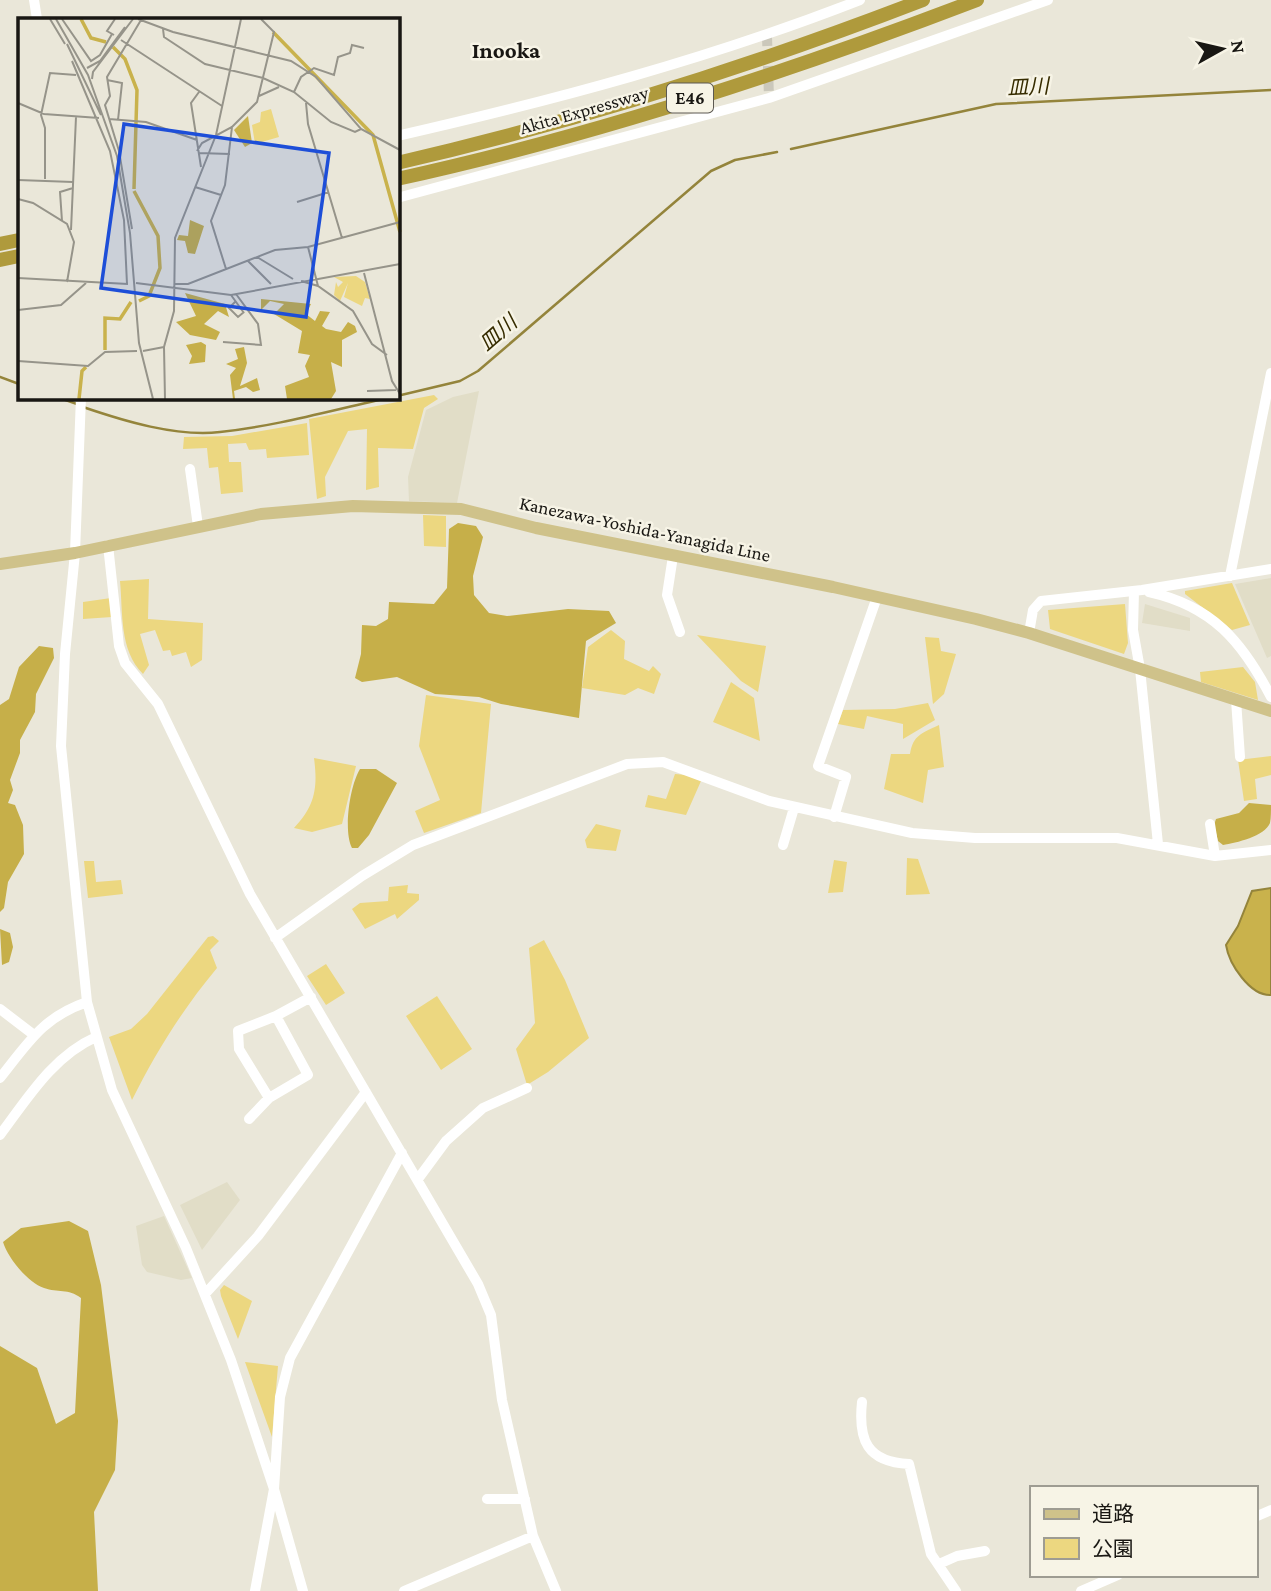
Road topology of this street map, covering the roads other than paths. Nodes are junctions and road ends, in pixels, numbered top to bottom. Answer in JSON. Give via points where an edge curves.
{"nodes":[{"id":1,"x":34,"y":0,"type":"edge"},
{"id":2,"x":860,"y":0,"type":"edge"},
{"id":3,"x":923,"y":0,"type":"edge"},
{"id":4,"x":977,"y":0,"type":"edge"},
{"id":5,"x":1048,"y":0,"type":"edge"},
{"id":6,"x":37,"y":18,"type":"edge"},
{"id":7,"x":399,"y":136,"type":"edge"},
{"id":8,"x":399,"y":162,"type":"edge"},
{"id":9,"x":399,"y":179,"type":"edge"},
{"id":10,"x":399,"y":197,"type":"edge"},
{"id":11,"x":18,"y":240,"type":"edge"},
{"id":12,"x":0,"y":244,"type":"edge"},
{"id":13,"x":18,"y":256,"type":"edge"},
{"id":14,"x":0,"y":260,"type":"edge"},
{"id":15,"x":1271,"y":373,"type":"edge"},
{"id":16,"x":80,"y":399,"type":"edge"},
{"id":17,"x":190,"y":470,"type":"dead end"},
{"id":18,"x":198,"y":526,"type":"junction"},
{"id":19,"x":108,"y":545,"type":"junction"},
{"id":20,"x":75,"y":553,"type":"junction"},
{"id":21,"x":673,"y":556,"type":"junction"},
{"id":22,"x":0,"y":564,"type":"edge"},
{"id":23,"x":1271,"y":569,"type":"edge"},
{"id":24,"x":1230,"y":576,"type":"junction"},
{"id":25,"x":1138,"y":590,"type":"junction"},
{"id":26,"x":877,"y":597,"type":"junction"},
{"id":27,"x":680,"y":632,"type":"dead end"},
{"id":28,"x":1029,"y":633,"type":"junction"},
{"id":29,"x":1140,"y":669,"type":"junction"},
{"id":30,"x":1271,"y":697,"type":"edge"},
{"id":31,"x":1236,"y":700,"type":"junction"},
{"id":32,"x":1271,"y":711,"type":"edge"},
{"id":33,"x":1240,"y":757,"type":"dead end"},
{"id":34,"x":794,"y":808,"type":"junction"},
{"id":35,"x":834,"y":817,"type":"junction"},
{"id":36,"x":1210,"y":824,"type":"dead end"},
{"id":37,"x":1158,"y":844,"type":"junction"},
{"id":38,"x":783,"y":845,"type":"dead end"},
{"id":39,"x":1271,"y":850,"type":"edge"},
{"id":40,"x":1215,"y":856,"type":"junction"},
{"id":41,"x":275,"y":938,"type":"junction"},
{"id":42,"x":311,"y":996,"type":"junction"},
{"id":43,"x":87,"y":1002,"type":"junction"},
{"id":44,"x":0,"y":1009,"type":"edge"},
{"id":45,"x":276,"y":1016,"type":"junction"},
{"id":46,"x":34,"y":1035,"type":"junction"},
{"id":47,"x":96,"y":1037,"type":"junction"},
{"id":48,"x":0,"y":1078,"type":"edge"},
{"id":49,"x":527,"y":1088,"type":"dead end"},
{"id":50,"x":366,"y":1092,"type":"junction"},
{"id":51,"x":270,"y":1098,"type":"junction"},
{"id":52,"x":249,"y":1119,"type":"dead end"},
{"id":53,"x":0,"y":1135,"type":"edge"},
{"id":54,"x":402,"y":1153,"type":"junction"},
{"id":55,"x":418,"y":1179,"type":"junction"},
{"id":56,"x":205,"y":1294,"type":"junction"},
{"id":57,"x":862,"y":1402,"type":"dead end"},
{"id":58,"x":274,"y":1489,"type":"junction"},
{"id":59,"x":487,"y":1499,"type":"dead end"},
{"id":60,"x":525,"y":1499,"type":"junction"},
{"id":61,"x":533,"y":1536,"type":"junction"},
{"id":62,"x":985,"y":1551,"type":"dead end"},
{"id":63,"x":939,"y":1564,"type":"junction"},
{"id":64,"x":1113,"y":1577,"type":"edge"},
{"id":65,"x":255,"y":1591,"type":"edge"},
{"id":66,"x":303,"y":1591,"type":"edge"},
{"id":67,"x":404,"y":1591,"type":"edge"},
{"id":68,"x":556,"y":1591,"type":"edge"},
{"id":69,"x":956,"y":1591,"type":"edge"},
{"id":70,"x":1081,"y":1591,"type":"edge"}],
"edges":[{"from":1,"to":6,"type":"street"},
{"from":2,"to":7,"type":"street","via":[[663,69],[545,103]]},
{"from":3,"to":8,"type":"highway","name":"Akita Expressway","number":"E46","via":[[803,46],[582,115]]},
{"from":4,"to":9,"type":"highway","name":"Akita Expressway","number":"E46","via":[[806,62],[611,123]]},
{"from":5,"to":10,"type":"street","via":[[769,98]]},
{"from":11,"to":12,"type":"highway"},
{"from":13,"to":14,"type":"highway"},
{"from":15,"to":24,"type":"street"},
{"from":16,"to":20,"type":"street"},
{"from":17,"to":18,"type":"street"},
{"from":18,"to":19,"type":"main road","name":"Kanezawa-Yoshida-Yanagida Line"},
{"from":18,"to":21,"type":"main road","name":"Kanezawa-Yoshida-Yanagida Line","via":[[307,509],[461,509]]},
{"from":19,"to":20,"type":"main road","name":"Kanezawa-Yoshida-Yanagida Line"},
{"from":19,"to":41,"type":"street","via":[[119,646],[125,663],[158,704]]},
{"from":20,"to":22,"type":"main road","name":"Kanezawa-Yoshida-Yanagida Line"},
{"from":20,"to":43,"type":"street","via":[[61,746]]},
{"from":21,"to":26,"type":"main road","name":"Kanezawa-Yoshida-Yanagida Line"},
{"from":21,"to":27,"type":"street","via":[[667,595]]},
{"from":23,"to":24,"type":"street"},
{"from":24,"to":25,"type":"street"},
{"from":25,"to":28,"type":"street","via":[[1041,601],[1033,610]]},
{"from":25,"to":29,"type":"street","via":[[1133,630]]},
{"from":25,"to":30,"type":"street","via":[[1180,599],[1212,617],[1252,665]]},
{"from":26,"to":28,"type":"main road","name":"Kanezawa-Yoshida-Yanagida Line"},
{"from":26,"to":35,"type":"street","via":[[818,766],[846,777]]},
{"from":28,"to":29,"type":"main road","name":"Kanezawa-Yoshida-Yanagida Line"},
{"from":29,"to":31,"type":"main road","name":"Kanezawa-Yoshida-Yanagida Line"},
{"from":29,"to":37,"type":"street"},
{"from":31,"to":32,"type":"main road","name":"Kanezawa-Yoshida-Yanagida Line"},
{"from":31,"to":33,"type":"street"},
{"from":34,"to":35,"type":"street"},
{"from":34,"to":38,"type":"street"},
{"from":34,"to":41,"type":"street","via":[[663,762],[626,764],[413,845]]},
{"from":35,"to":37,"type":"street","via":[[912,833],[1088,836]]},
{"from":36,"to":40,"type":"street"},
{"from":37,"to":40,"type":"street"},
{"from":39,"to":40,"type":"street"},
{"from":41,"to":42,"type":"street"},
{"from":42,"to":45,"type":"street"},
{"from":42,"to":50,"type":"street"},
{"from":43,"to":46,"type":"street","via":[[64,1010]]},
{"from":43,"to":47,"type":"street"},
{"from":44,"to":46,"type":"street"},
{"from":45,"to":51,"type":"street","via":[[309,1075]]},
{"from":45,"to":51,"type":"street","via":[[238,1031],[239,1049]]},
{"from":46,"to":48,"type":"street"},
{"from":47,"to":53,"type":"street","via":[[83,1042],[38,1083]]},
{"from":47,"to":56,"type":"street","via":[[112,1090]]},
{"from":49,"to":55,"type":"street","via":[[483,1108],[446,1140]]},
{"from":50,"to":54,"type":"street"},
{"from":50,"to":56,"type":"street","via":[[258,1236]]},
{"from":51,"to":52,"type":"street"},
{"from":54,"to":55,"type":"street"},
{"from":54,"to":58,"type":"street","via":[[290,1358],[280,1397]]},
{"from":55,"to":60,"type":"street","via":[[491,1315],[502,1400]]},
{"from":56,"to":58,"type":"street"},
{"from":57,"to":63,"type":"street","via":[[862,1436],[872,1452],[891,1463],[909,1464],[931,1554]]},
{"from":58,"to":65,"type":"street"},
{"from":58,"to":66,"type":"street"},
{"from":59,"to":60,"type":"street"},
{"from":60,"to":61,"type":"street"},
{"from":61,"to":67,"type":"street"},
{"from":61,"to":68,"type":"street"},
{"from":62,"to":63,"type":"street"},
{"from":63,"to":69,"type":"street"},
{"from":64,"to":70,"type":"street"}]}
